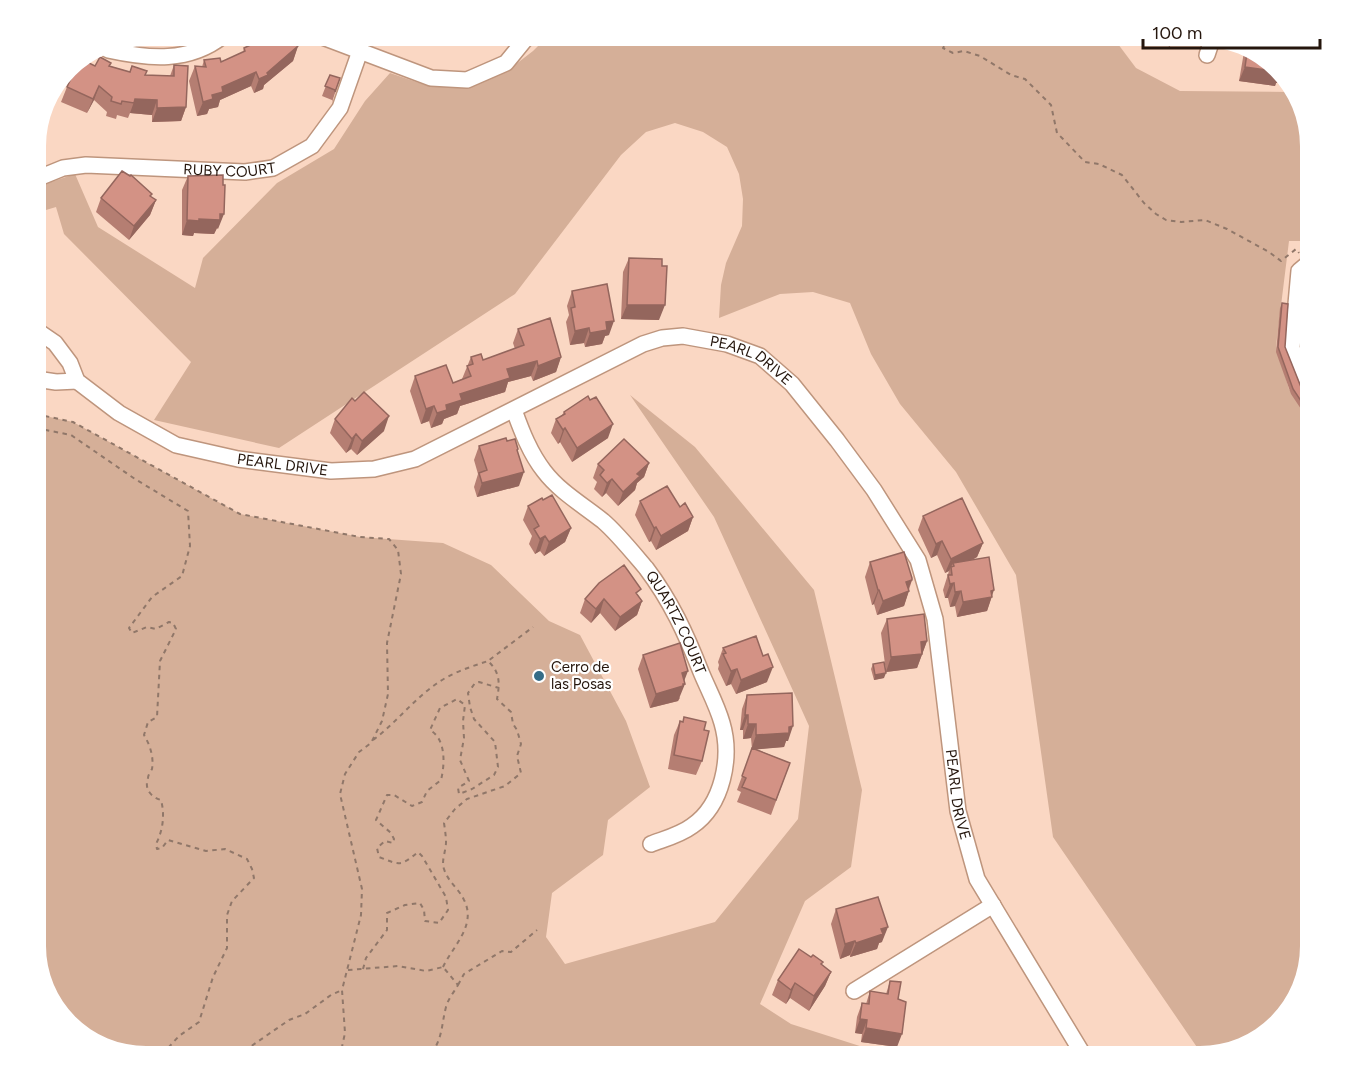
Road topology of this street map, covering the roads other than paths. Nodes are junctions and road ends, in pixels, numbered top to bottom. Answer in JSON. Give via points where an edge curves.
{"nodes":[{"id":1,"x":207,"y":46,"type":"edge"},
{"id":2,"x":347,"y":46,"type":"edge"},
{"id":3,"x":520,"y":46,"type":"edge"},
{"id":4,"x":360,"y":51,"type":"junction"},
{"id":5,"x":115,"y":52,"type":"edge"},
{"id":6,"x":47,"y":175,"type":"edge"},
{"id":7,"x":1300,"y":270,"type":"edge"},
{"id":8,"x":47,"y":338,"type":"edge"},
{"id":9,"x":1300,"y":369,"type":"edge"},
{"id":10,"x":47,"y":381,"type":"edge"},
{"id":11,"x":76,"y":381,"type":"junction"},
{"id":12,"x":514,"y":411,"type":"junction"},
{"id":13,"x":651,"y":844,"type":"dead end"},
{"id":14,"x":993,"y":904,"type":"junction"},
{"id":15,"x":854,"y":991,"type":"dead end"},
{"id":16,"x":1078,"y":1046,"type":"edge"}],
"edges":[{"from":1,"to":5,"type":"street","via":[[180,57],[141,58]]},
{"from":2,"to":4,"type":"street"},
{"from":3,"to":4,"type":"street","via":[[506,63],[467,80],[431,78]]},
{"from":4,"to":6,"type":"street","name":"RUBY COURT","via":[[340,108],[312,146],[273,168],[245,172],[86,165]]},
{"from":7,"to":9,"type":"street","via":[[1292,348]]},
{"from":8,"to":11,"type":"street","name":"PEARL DRIVE","via":[[70,363]]},
{"from":10,"to":11,"type":"street"},
{"from":11,"to":12,"type":"street","name":"PEARL DRIVE","via":[[119,413],[176,445],[238,459],[331,471],[374,469],[416,459]]},
{"from":12,"to":13,"type":"street","name":"QUARTZ COURT","via":[[525,441],[544,471],[569,496],[605,522],[645,568],[680,621],[722,723],[726,748],[717,795],[692,826]]},
{"from":12,"to":14,"type":"street","name":"PEARL DRIVE","via":[[662,338],[684,336],[727,344],[760,356],[792,384],[874,490],[918,560],[935,619],[958,811],[977,879]]},
{"from":14,"to":15,"type":"street"},
{"from":14,"to":16,"type":"street","name":"PEARL DRIVE"}]}
